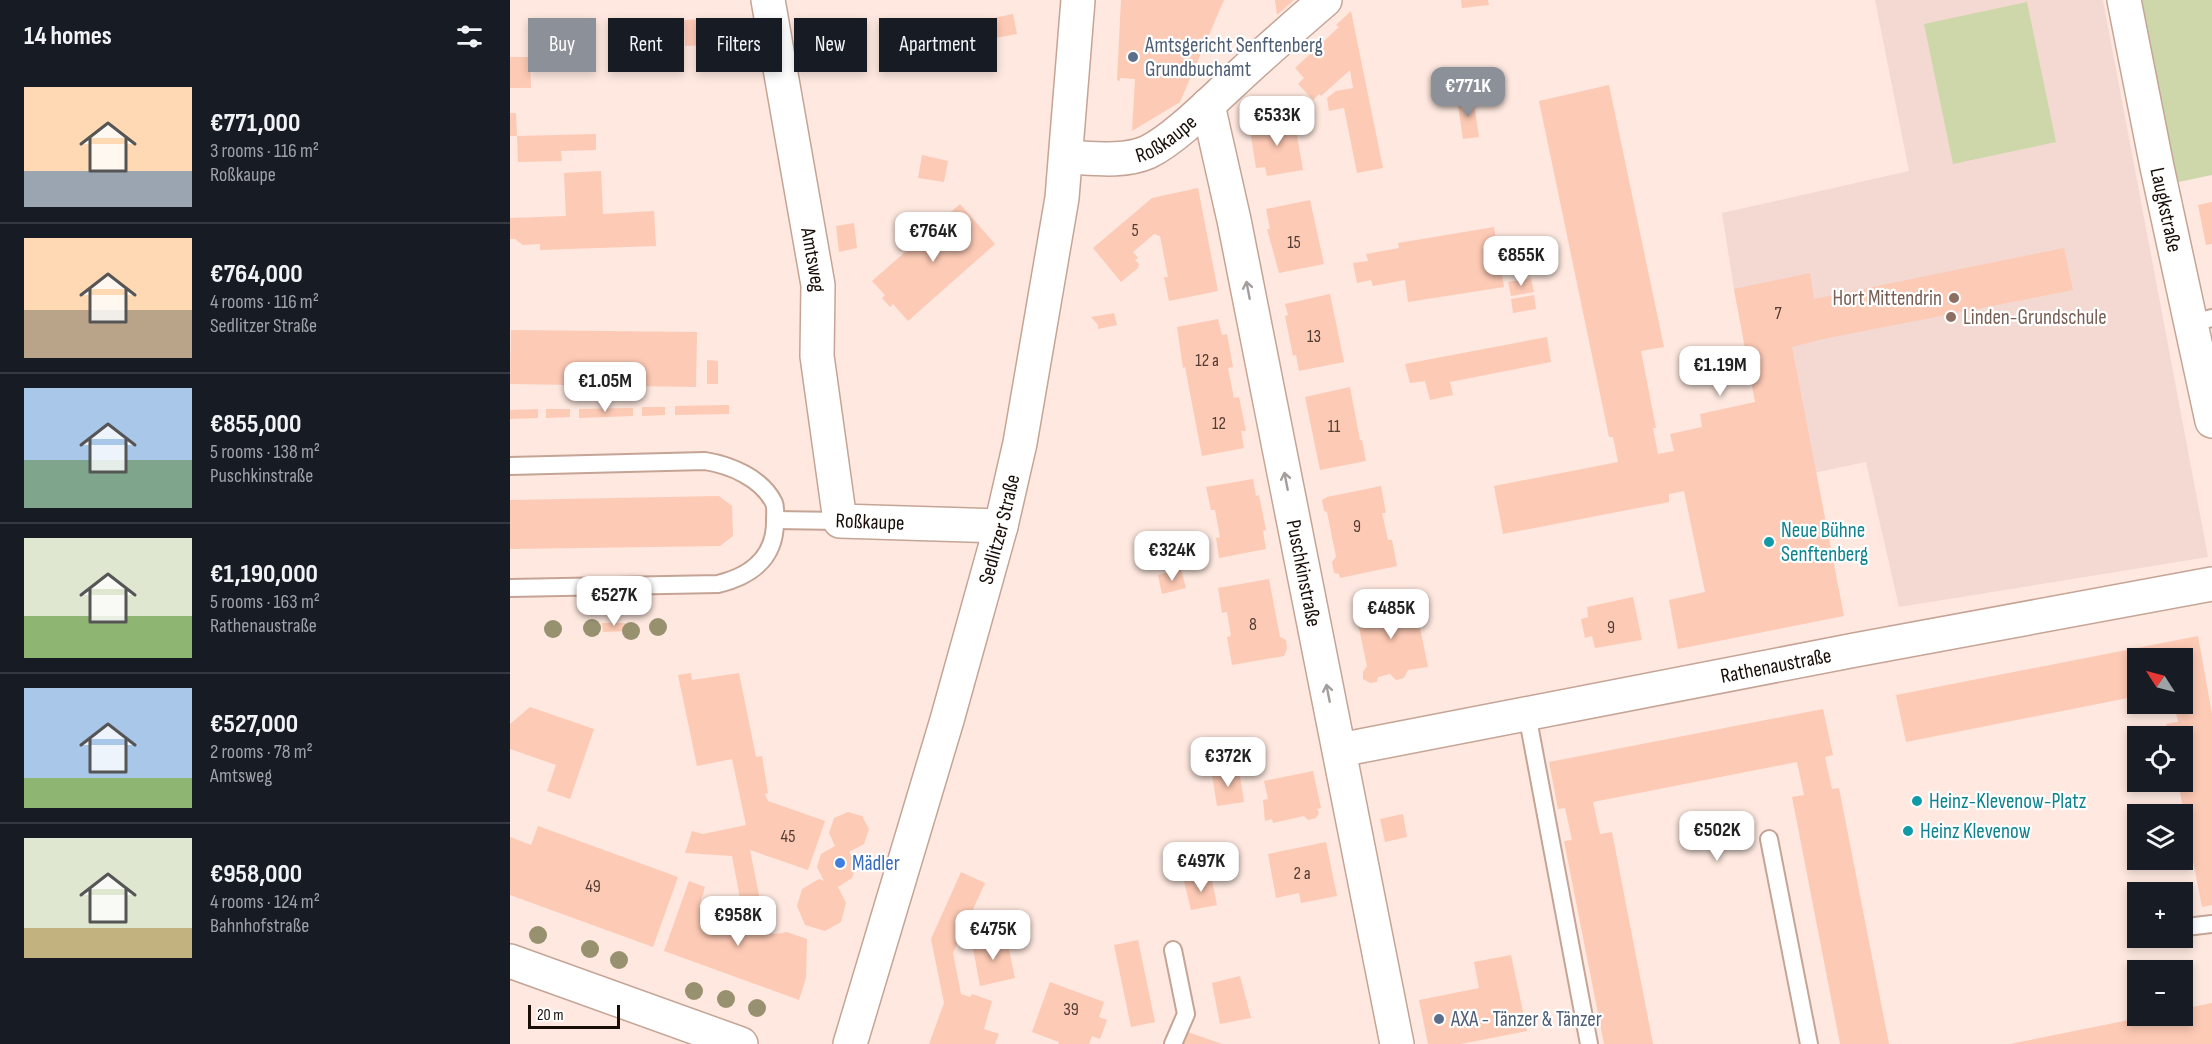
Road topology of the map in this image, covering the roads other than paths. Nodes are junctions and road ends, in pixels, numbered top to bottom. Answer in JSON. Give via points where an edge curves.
{"nodes":[{"id":1,"x":768,"y":0,"type":"edge"},
{"id":2,"x":1078,"y":0,"type":"edge"},
{"id":3,"x":1325,"y":0,"type":"edge"},
{"id":4,"x":2124,"y":0,"type":"edge"},
{"id":5,"x":1208,"y":105,"type":"junction"},
{"id":6,"x":1066,"y":157,"type":"junction"},
{"id":7,"x":2201,"y":321,"type":"edge"},
{"id":8,"x":2212,"y":421,"type":"edge"},
{"id":9,"x":510,"y":466,"type":"edge"},
{"id":10,"x":775,"y":520,"type":"junction"},
{"id":11,"x":840,"y":521,"type":"junction"},
{"id":12,"x":1001,"y":526,"type":"junction"},
{"id":13,"x":2212,"y":584,"type":"edge"},
{"id":14,"x":510,"y":588,"type":"edge"},
{"id":15,"x":1527,"y":714,"type":"junction"},
{"id":16,"x":1340,"y":750,"type":"junction"},
{"id":17,"x":1768,"y":838,"type":"dead end"},
{"id":18,"x":2212,"y":924,"type":"edge"},
{"id":19,"x":2193,"y":926,"type":"edge"},
{"id":20,"x":1173,"y":950,"type":"dead end"},
{"id":21,"x":510,"y":961,"type":"edge"},
{"id":22,"x":741,"y":1044,"type":"edge"},
{"id":23,"x":849,"y":1044,"type":"edge"},
{"id":24,"x":1173,"y":1044,"type":"edge"},
{"id":25,"x":1397,"y":1044,"type":"edge"},
{"id":26,"x":1589,"y":1044,"type":"edge"},
{"id":27,"x":1809,"y":1044,"type":"edge"}],
"edges":[{"from":1,"to":11,"type":"street","name":"Amtsweg","via":[[818,285],[817,356]]},
{"from":2,"to":6,"type":"street","name":"Sedlitzer Straße"},
{"from":3,"to":5,"type":"street","name":"Roßkaupe"},
{"from":4,"to":7,"type":"street","name":"Laugkstraße"},
{"from":5,"to":6,"type":"street","name":"Roßkaupe","via":[[1148,152],[1117,158]]},
{"from":16,"to":5,"type":"street","name":"Puschkinstraße","one_way":true},
{"from":6,"to":12,"type":"street","name":"Sedlitzer Straße","via":[[1020,443]]},
{"from":7,"to":8,"type":"street","name":"Laugkstraße"},
{"from":9,"to":10,"type":"lane","via":[[705,460],[752,479],[775,504]]},
{"from":10,"to":11,"type":"lane","name":"Roßkaupe"},
{"from":10,"to":14,"type":"lane","via":[[775,536],[753,570],[718,584]]},
{"from":11,"to":12,"type":"street","name":"Roßkaupe"},
{"from":12,"to":23,"type":"street","name":"Sedlitzer Straße"},
{"from":13,"to":15,"type":"street","name":"Rathenaustraße"},
{"from":15,"to":16,"type":"street","name":"Rathenaustraße"},
{"from":15,"to":26,"type":"lane"},
{"from":16,"to":25,"type":"street","name":"Puschkinstraße"},
{"from":17,"to":27,"type":"lane"},
{"from":18,"to":19,"type":"lane"},
{"from":20,"to":24,"type":"lane","via":[[1186,1014]]},
{"from":21,"to":22,"type":"street"}]}
